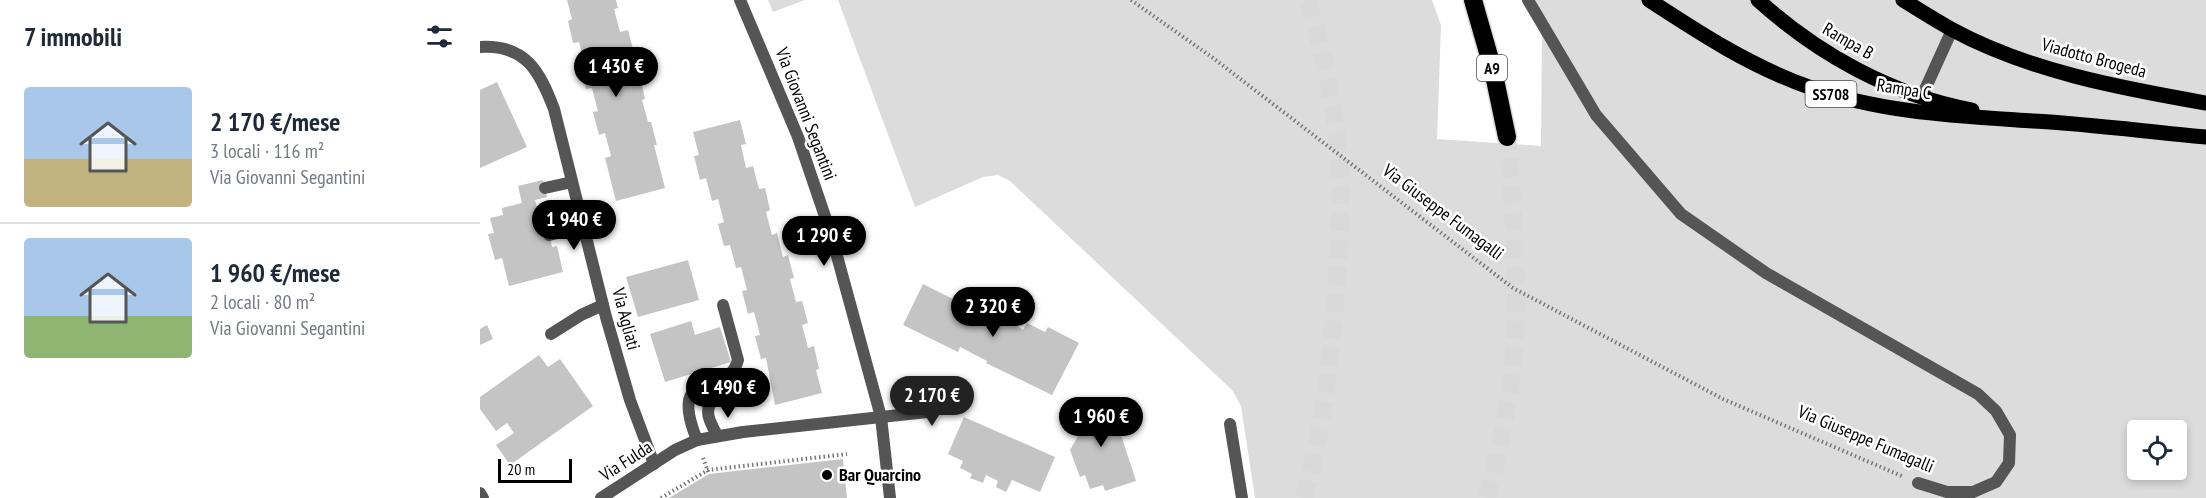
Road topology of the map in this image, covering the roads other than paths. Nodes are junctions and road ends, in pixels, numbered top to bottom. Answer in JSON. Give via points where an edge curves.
{"nodes":[{"id":1,"x":740,"y":0,"type":"edge"},
{"id":2,"x":1473,"y":0,"type":"edge"},
{"id":3,"x":1528,"y":0,"type":"edge"},
{"id":4,"x":1649,"y":0,"type":"edge"},
{"id":5,"x":1758,"y":0,"type":"edge"},
{"id":6,"x":1903,"y":0,"type":"edge"},
{"id":7,"x":1952,"y":30,"type":"junction"},
{"id":8,"x":480,"y":47,"type":"edge"},
{"id":9,"x":1922,"y":96,"type":"junction"},
{"id":10,"x":2206,"y":103,"type":"edge"},
{"id":11,"x":2034,"y":121,"type":"junction"},
{"id":12,"x":1507,"y":137,"type":"tunnel mouth"},
{"id":13,"x":2206,"y":137,"type":"edge"},
{"id":14,"x":572,"y":182,"type":"junction"},
{"id":15,"x":545,"y":188,"type":"dead end"},
{"id":16,"x":584,"y":227,"type":"junction"},
{"id":17,"x":549,"y":235,"type":"dead end"},
{"id":18,"x":603,"y":305,"type":"junction"},
{"id":19,"x":723,"y":305,"type":"dead end"},
{"id":20,"x":551,"y":334,"type":"dead end"},
{"id":21,"x":953,"y":384,"type":"dead end"},
{"id":22,"x":761,"y":387,"type":"dead end"},
{"id":23,"x":881,"y":417,"type":"junction"},
{"id":24,"x":1230,"y":424,"type":"dead end"},
{"id":25,"x":717,"y":435,"type":"junction"},
{"id":26,"x":697,"y":440,"type":"junction"},
{"id":27,"x":654,"y":464,"type":"junction"},
{"id":28,"x":1918,"y":483,"type":"road end"},
{"id":29,"x":480,"y":493,"type":"edge"},
{"id":30,"x":483,"y":498,"type":"edge"},
{"id":31,"x":601,"y":498,"type":"edge"},
{"id":32,"x":890,"y":498,"type":"edge"},
{"id":33,"x":1242,"y":498,"type":"edge"}],
"edges":[{"from":1,"to":23,"type":"street","name":"Via Giovanni Segantini","via":[[798,137],[831,234]]},
{"from":2,"to":12,"type":"highway","number":"A9"},
{"from":3,"to":28,"type":"street","name":"Via Giuseppe Fumagalli","via":[[1596,115],[1681,214],[1766,273],[1978,394],[1996,411],[2010,435],[2009,463],[1996,482],[1973,492],[1947,492]]},
{"from":4,"to":11,"type":"main road","name":"Rampa C","number":"SS708","via":[[1730,52],[1811,88],[1881,106]]},
{"from":5,"to":9,"type":"main road","name":"Rampa B","number":"SS708","via":[[1830,55],[1867,75]]},
{"from":6,"to":7,"type":"main road","name":"Viadotto Brogeda"},
{"from":7,"to":9,"type":"street"},
{"from":7,"to":10,"type":"main road","name":"Viadotto Brogeda","via":[[2016,57],[2077,76]]},
{"from":8,"to":14,"type":"street","name":"Via Agliati","via":[[505,49],[523,56],[535,68],[554,110]]},
{"from":9,"to":11,"type":"main road","name":"Rampa B","number":"SS708"},
{"from":11,"to":13,"type":"main road","number":"SS708"},
{"from":14,"to":15,"type":"street"},
{"from":14,"to":16,"type":"street","name":"Via Agliati"},
{"from":16,"to":17,"type":"street"},
{"from":16,"to":18,"type":"street","name":"Via Agliati"},
{"from":18,"to":20,"type":"street"},
{"from":18,"to":27,"type":"street","name":"Via Agliati","via":[[630,400]]},
{"from":19,"to":26,"type":"street","via":[[738,360],[730,374],[699,387],[689,399],[689,420]]},
{"from":21,"to":23,"type":"street","via":[[927,412]]},
{"from":22,"to":25,"type":"street","via":[[709,404],[707,410]]},
{"from":23,"to":25,"type":"street","name":"Via Fulda"},
{"from":23,"to":32,"type":"street","name":"Via Giovanni Segantini"},
{"from":24,"to":33,"type":"street"},
{"from":25,"to":26,"type":"street","name":"Via Fulda"},
{"from":26,"to":27,"type":"street","name":"Via Fulda"},
{"from":27,"to":31,"type":"street","name":"Via Fulda"},
{"from":29,"to":30,"type":"street"}]}
